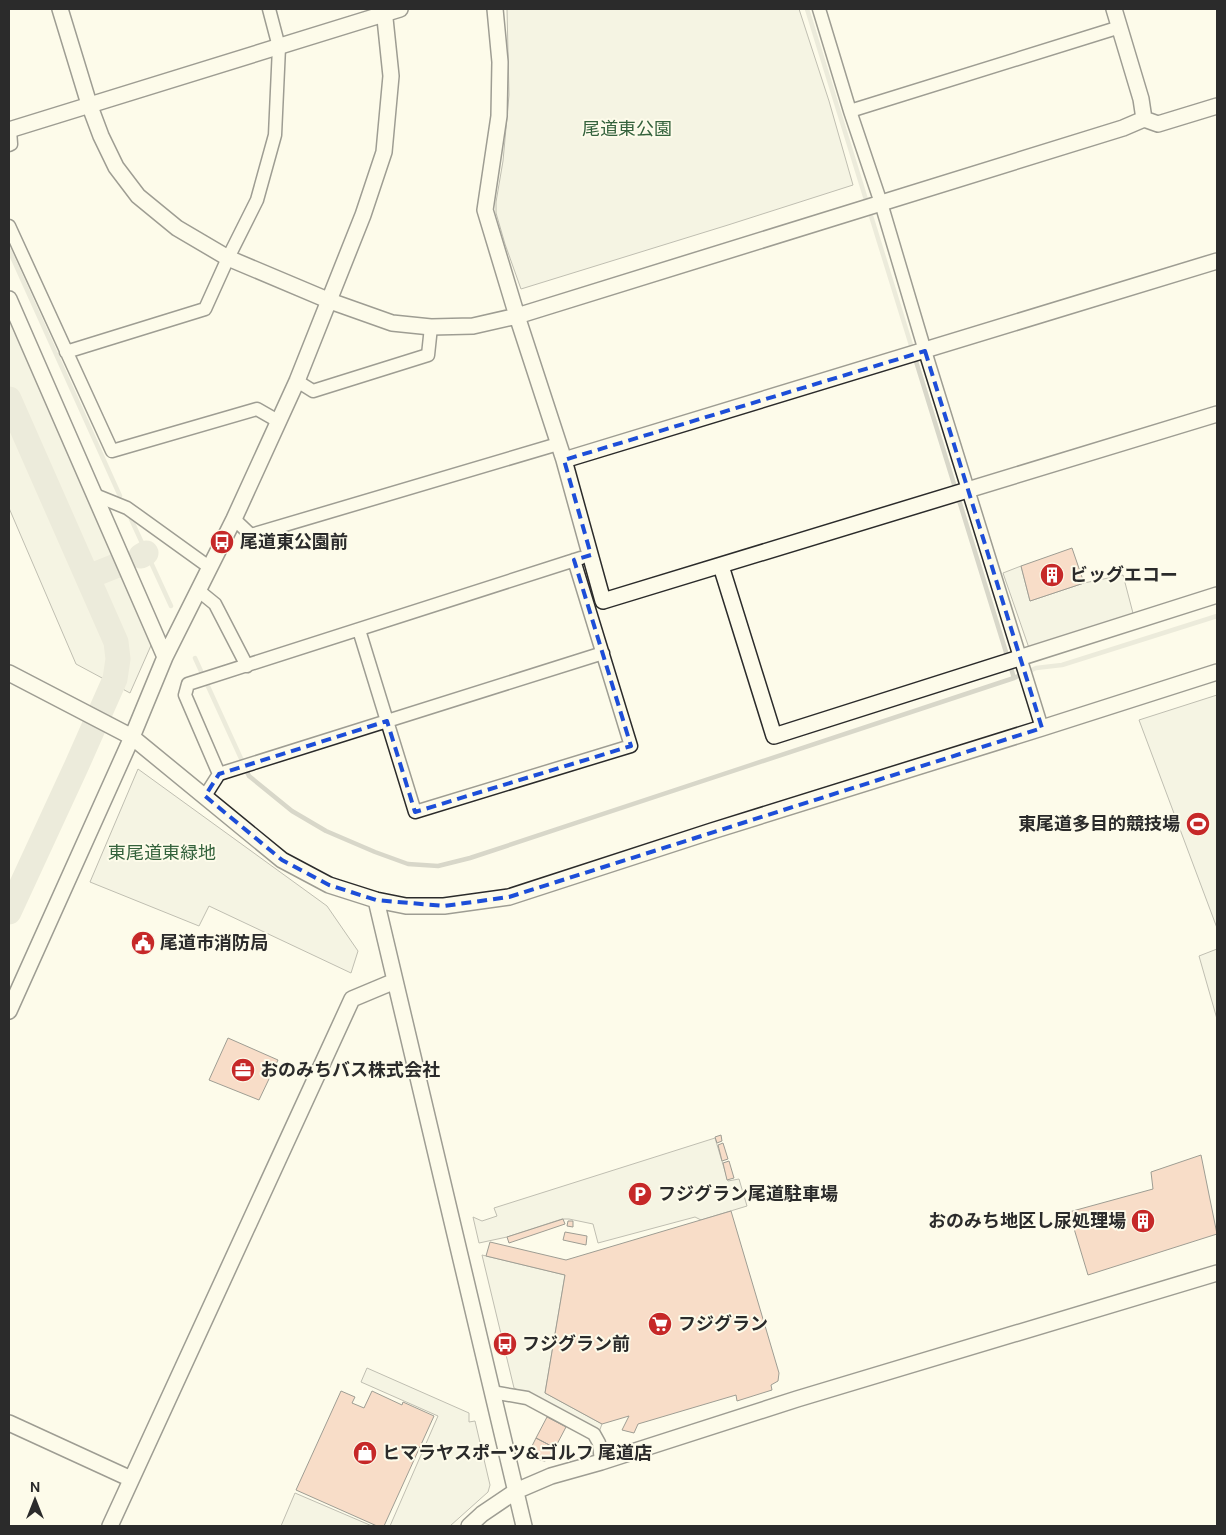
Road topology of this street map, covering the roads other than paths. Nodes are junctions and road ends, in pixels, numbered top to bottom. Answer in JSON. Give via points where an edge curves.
{"nodes":[{"id":1,"x":60,"y":9,"type":"edge"},
{"id":2,"x":269,"y":9,"type":"edge"},
{"id":3,"x":495,"y":9,"type":"edge"},
{"id":4,"x":818,"y":9,"type":"edge"},
{"id":5,"x":1114,"y":9,"type":"edge"},
{"id":6,"x":390,"y":10,"type":"edge"},
{"id":7,"x":1120,"y":27,"type":"junction"},
{"id":8,"x":280,"y":46,"type":"junction"},
{"id":9,"x":89,"y":104,"type":"junction"},
{"id":10,"x":1217,"y":106,"type":"edge"},
{"id":11,"x":850,"y":111,"type":"junction"},
{"id":12,"x":1144,"y":120,"type":"junction"},
{"id":13,"x":9,"y":135,"type":"edge"},
{"id":14,"x":872,"y":206,"type":"junction"},
{"id":15,"x":9,"y":226,"type":"edge"},
{"id":16,"x":228,"y":258,"type":"junction"},
{"id":17,"x":1217,"y":261,"type":"edge"},
{"id":18,"x":9,"y":299,"type":"edge"},
{"id":19,"x":330,"y":301,"type":"junction"},
{"id":20,"x":517,"y":316,"type":"junction"},
{"id":21,"x":432,"y":327,"type":"junction"},
{"id":22,"x":66,"y":352,"type":"junction"},
{"id":23,"x":917,"y":353,"type":"junction"},
{"id":24,"x":296,"y":381,"type":"junction"},
{"id":25,"x":1217,"y":414,"type":"edge"},
{"id":26,"x":278,"y":422,"type":"junction"},
{"id":27,"x":558,"y":444,"type":"junction"},
{"id":28,"x":564,"y":460,"type":"junction"},
{"id":29,"x":961,"y":493,"type":"junction"},
{"id":30,"x":95,"y":495,"type":"junction"},
{"id":31,"x":234,"y":519,"type":"junction"},
{"id":32,"x":591,"y":555,"type":"junction"},
{"id":33,"x":574,"y":560,"type":"junction"},
{"id":34,"x":721,"y":566,"type":"junction"},
{"id":35,"x":209,"y":567,"type":"junction"},
{"id":36,"x":199,"y":591,"type":"junction"},
{"id":37,"x":1217,"y":595,"type":"edge"},
{"id":38,"x":359,"y":630,"type":"junction"},
{"id":39,"x":603,"y":653,"type":"junction"},
{"id":40,"x":165,"y":657,"type":"junction"},
{"id":41,"x":1018,"y":665,"type":"junction"},
{"id":42,"x":247,"y":666,"type":"junction"},
{"id":43,"x":1217,"y":672,"type":"edge"},
{"id":44,"x":9,"y":673,"type":"edge"},
{"id":45,"x":387,"y":721,"type":"junction"},
{"id":46,"x":1042,"y":728,"type":"junction"},
{"id":47,"x":132,"y":737,"type":"junction"},
{"id":48,"x":218,"y":774,"type":"junction"},
{"id":49,"x":205,"y":796,"type":"junction"},
{"id":50,"x":376,"y":900,"type":"junction"},
{"id":51,"x":395,"y":981,"type":"junction"},
{"id":52,"x":9,"y":1011,"type":"edge"},
{"id":53,"x":1217,"y":1273,"type":"edge"},
{"id":54,"x":492,"y":1392,"type":"junction"},
{"id":55,"x":9,"y":1423,"type":"edge"},
{"id":56,"x":601,"y":1462,"type":"junction"},
{"id":57,"x":131,"y":1479,"type":"junction"},
{"id":58,"x":516,"y":1491,"type":"junction"},
{"id":59,"x":110,"y":1526,"type":"edge"},
{"id":60,"x":469,"y":1526,"type":"edge"},
{"id":61,"x":524,"y":1526,"type":"edge"}],
"edges":[{"from":1,"to":9,"type":"street"},
{"from":2,"to":8,"type":"street"},
{"from":3,"to":20,"type":"street","via":[[500,62],[499,116],[485,210]]},
{"from":4,"to":11,"type":"street"},
{"from":5,"to":7,"type":"street"},
{"from":6,"to":8,"type":"street"},
{"from":6,"to":19,"type":"street","via":[[391,76],[384,152]]},
{"from":7,"to":11,"type":"street"},
{"from":7,"to":12,"type":"street"},
{"from":8,"to":9,"type":"street"},
{"from":8,"to":16,"type":"street","via":[[276,135],[257,200]]},
{"from":9,"to":13,"type":"street"},
{"from":9,"to":16,"type":"street","via":[[116,167],[138,196],[177,228]]},
{"from":10,"to":12,"type":"street","via":[[1158,124]]},
{"from":11,"to":14,"type":"street"},
{"from":12,"to":14,"type":"street"},
{"from":14,"to":20,"type":"street"},
{"from":14,"to":23,"type":"street"},
{"from":15,"to":22,"type":"street"},
{"from":16,"to":19,"type":"street"},
{"from":16,"to":22,"type":"street","via":[[205,309]]},
{"from":17,"to":23,"type":"street"},
{"from":18,"to":30,"type":"street"},
{"from":19,"to":21,"type":"street","via":[[392,323]]},
{"from":19,"to":24,"type":"street"},
{"from":20,"to":21,"type":"street","via":[[473,326]]},
{"from":20,"to":27,"type":"street"},
{"from":21,"to":24,"type":"street","via":[[428,355],[313,391]]},
{"from":22,"to":26,"type":"street","via":[[112,451],[257,409]]},
{"from":23,"to":28,"type":"street"},
{"from":23,"to":29,"type":"street"},
{"from":24,"to":26,"type":"street"},
{"from":25,"to":29,"type":"street"},
{"from":26,"to":31,"type":"street"},
{"from":27,"to":28,"type":"street"},
{"from":27,"to":31,"type":"street","via":[[251,534]]},
{"from":28,"to":32,"type":"street"},
{"from":29,"to":34,"type":"street"},
{"from":29,"to":41,"type":"street"},
{"from":30,"to":35,"type":"street","via":[[127,508]]},
{"from":30,"to":40,"type":"street"},
{"from":31,"to":35,"type":"street"},
{"from":32,"to":33,"type":"street"},
{"from":32,"to":34,"type":"street","via":[[603,601]]},
{"from":33,"to":38,"type":"street"},
{"from":33,"to":39,"type":"street"},
{"from":34,"to":41,"type":"street","via":[[774,736]]},
{"from":35,"to":36,"type":"street"},
{"from":36,"to":40,"type":"street"},
{"from":36,"to":42,"type":"street","via":[[215,604]]},
{"from":37,"to":41,"type":"street"},
{"from":38,"to":42,"type":"street"},
{"from":38,"to":45,"type":"street"},
{"from":39,"to":45,"type":"street"},
{"from":39,"to":45,"type":"street","via":[[631,746],[415,812]]},
{"from":40,"to":47,"type":"street"},
{"from":41,"to":46,"type":"street"},
{"from":42,"to":48,"type":"street","via":[[188,684],[185,695]]},
{"from":43,"to":46,"type":"street"},
{"from":44,"to":47,"type":"street"},
{"from":45,"to":48,"type":"street"},
{"from":46,"to":50,"type":"street","via":[[509,898],[444,906],[406,906]]},
{"from":47,"to":49,"type":"street"},
{"from":47,"to":52,"type":"street"},
{"from":48,"to":49,"type":"street"},
{"from":49,"to":50,"type":"street","via":[[282,860],[329,885]]},
{"from":50,"to":51,"type":"street"},
{"from":51,"to":54,"type":"street"},
{"from":51,"to":57,"type":"street","via":[[352,999]]},
{"from":53,"to":56,"type":"street","via":[[788,1402]]},
{"from":54,"to":56,"type":"street","via":[[527,1398],[594,1434],[599,1443]]},
{"from":54,"to":58,"type":"street"},
{"from":55,"to":57,"type":"street"},
{"from":56,"to":58,"type":"street","via":[[551,1476]]},
{"from":57,"to":59,"type":"street"},
{"from":58,"to":60,"type":"street"},
{"from":58,"to":61,"type":"street"}]}
